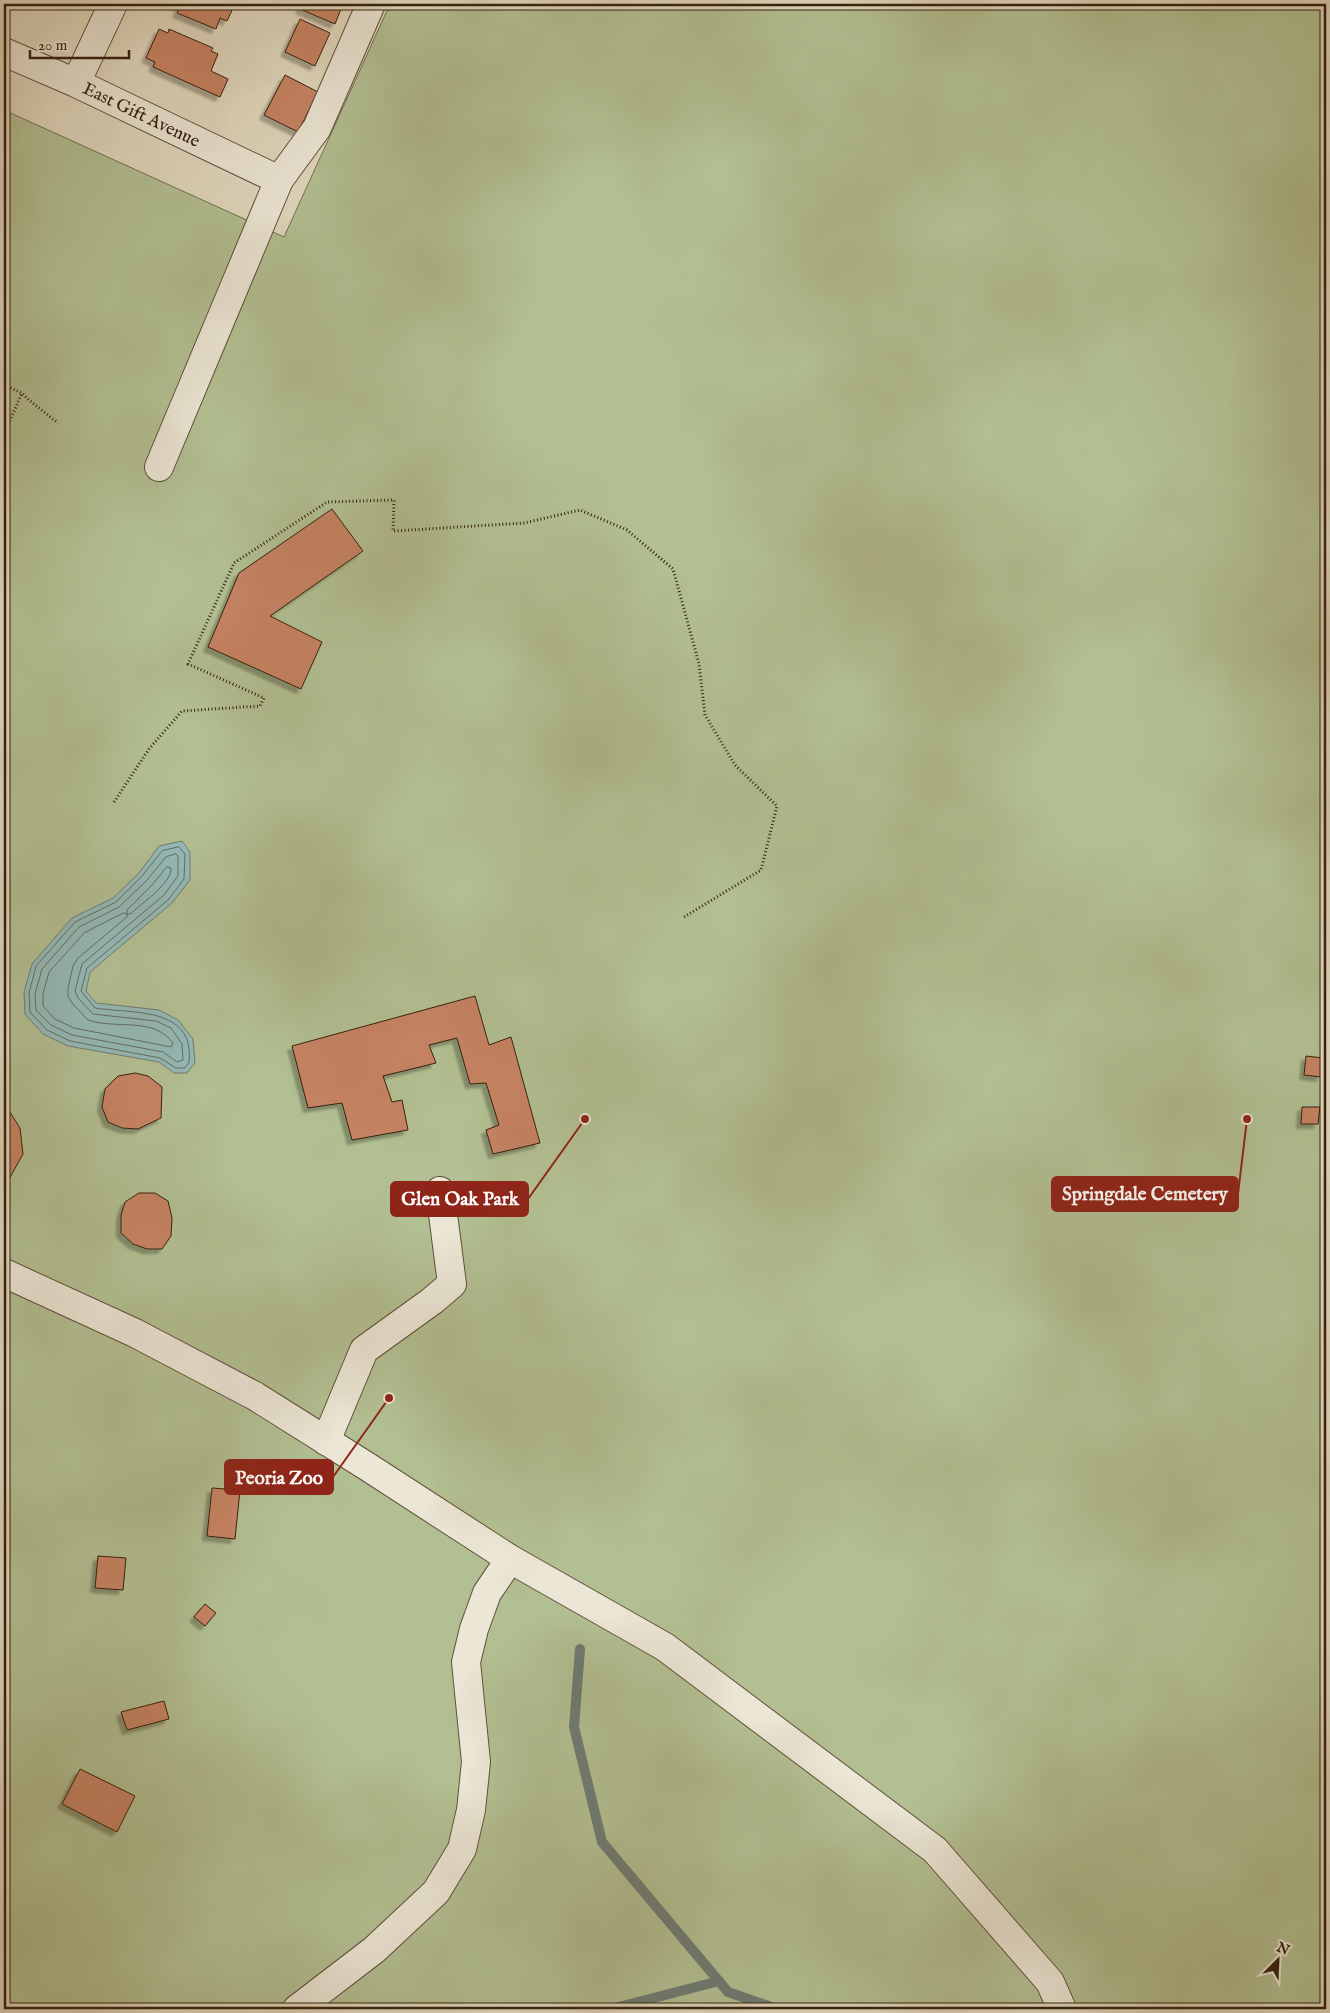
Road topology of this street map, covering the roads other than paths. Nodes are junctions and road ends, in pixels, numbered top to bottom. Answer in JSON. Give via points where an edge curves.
{"nodes":[{"id":1,"x":113,"y":4,"type":"edge"},
{"id":2,"x":371,"y":4,"type":"edge"},
{"id":3,"x":4,"y":52,"type":"edge"},
{"id":4,"x":76,"y":83,"type":"junction"},
{"id":5,"x":279,"y":180,"type":"junction"},
{"id":6,"x":159,"y":467,"type":"dead end"},
{"id":7,"x":440,"y":1191,"type":"dead end"},
{"id":8,"x":4,"y":1273,"type":"edge"},
{"id":9,"x":326,"y":1441,"type":"junction"},
{"id":10,"x":510,"y":1559,"type":"junction"},
{"id":11,"x":298,"y":2009,"type":"edge"},
{"id":12,"x":1062,"y":2009,"type":"edge"}],
"edges":[{"from":1,"to":4,"type":"street"},
{"from":2,"to":5,"type":"street","via":[[317,128]]},
{"from":3,"to":4,"type":"street","name":"East Gift Avenue"},
{"from":4,"to":5,"type":"street","name":"East Gift Avenue"},
{"from":5,"to":6,"type":"street"},
{"from":7,"to":9,"type":"street","via":[[452,1284],[364,1350]]},
{"from":8,"to":9,"type":"street","via":[[135,1333],[255,1396]]},
{"from":9,"to":10,"type":"street"},
{"from":10,"to":11,"type":"street","via":[[487,1593],[466,1662],[476,1762],[471,1810],[462,1849],[436,1892],[374,1950]]},
{"from":10,"to":12,"type":"street","via":[[665,1647],[935,1850],[1050,1982]]}]}
